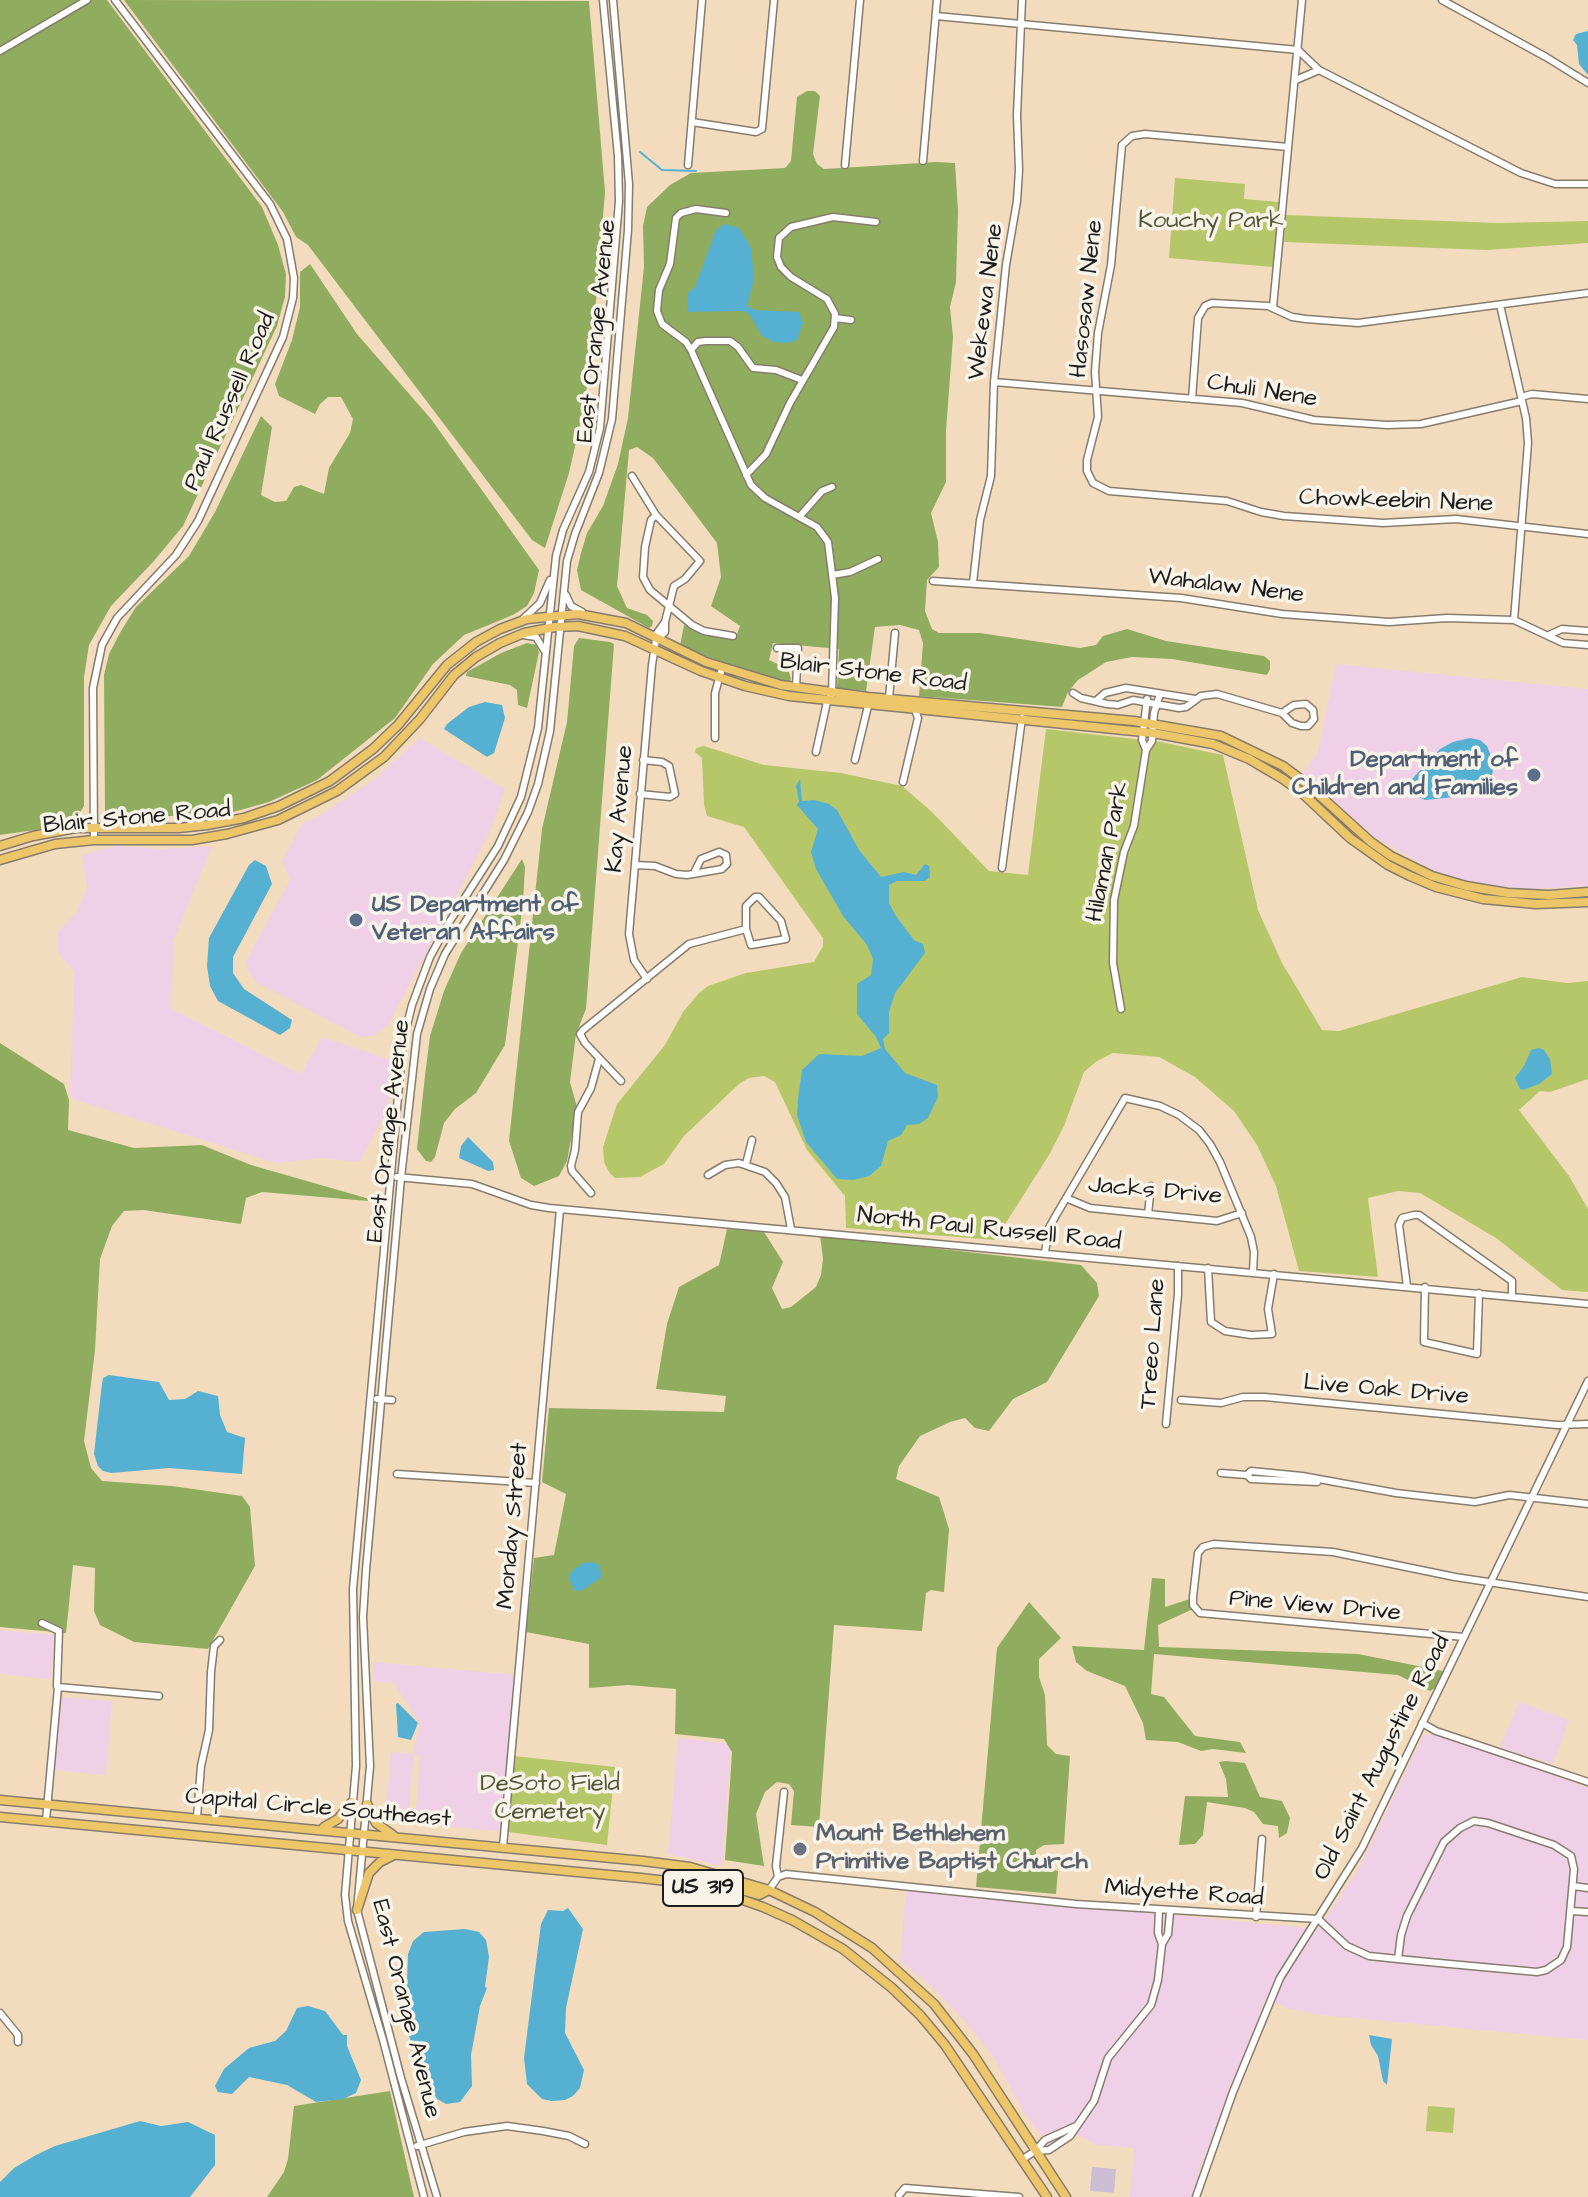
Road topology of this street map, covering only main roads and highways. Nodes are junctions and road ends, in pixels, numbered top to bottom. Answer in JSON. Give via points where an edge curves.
{"nodes":[{"id":1,"x":720,"y":673,"type":"junction"},
{"id":2,"x":829,"y":698,"type":"junction"},
{"id":3,"x":1022,"y":715,"type":"junction"},
{"id":4,"x":353,"y":766,"type":"junction"},
{"id":5,"x":360,"y":775,"type":"junction"},
{"id":6,"x":0,"y":846,"type":"edge"},
{"id":7,"x":0,"y":860,"type":"edge"},
{"id":8,"x":1588,"y":892,"type":"edge"},
{"id":9,"x":1551,"y":900,"type":"junction"},
{"id":10,"x":1588,"y":902,"type":"edge"},
{"id":11,"x":0,"y":1800,"type":"edge"},
{"id":12,"x":352,"y":1802,"type":"road end"},
{"id":13,"x":367,"y":1804,"type":"road end"},
{"id":14,"x":0,"y":1817,"type":"edge"},
{"id":15,"x":322,"y":1828,"type":"junction"},
{"id":16,"x":394,"y":1836,"type":"junction"},
{"id":17,"x":399,"y":1854,"type":"junction"},
{"id":18,"x":684,"y":1883,"type":"junction"},
{"id":19,"x":769,"y":1890,"type":"junction"},
{"id":20,"x":357,"y":1910,"type":"road end"},
{"id":21,"x":1047,"y":2197,"type":"edge"},
{"id":22,"x":1066,"y":2197,"type":"edge"}],
"edges":[{"from":1,"to":2,"type":"main road","name":"Blair Stone Road"},
{"from":1,"to":2,"type":"main road","name":"Blair Stone Road","via":[[767,691]]},
{"from":1,"to":4,"type":"main road","name":"Blair Stone Road","via":[[626,623],[562,614],[518,622],[483,637],[454,658],[398,725]]},
{"from":1,"to":5,"type":"main road","name":"Blair Stone Road","via":[[607,630],[560,626],[516,636],[461,669],[407,734]]},
{"from":2,"to":3,"type":"main road","name":"Blair Stone Road","via":[[889,698]]},
{"from":2,"to":3,"type":"main road","name":"Blair Stone Road","via":[[916,714]]},
{"from":3,"to":9,"type":"main road","name":"Blair Stone Road","via":[[1148,728],[1213,744],[1304,788],[1350,838],[1388,860],[1465,891]]},
{"from":4,"to":5,"type":"main road"},
{"from":4,"to":6,"type":"main road","name":"Blair Stone Road","via":[[296,799],[226,822],[62,830]]},
{"from":5,"to":7,"type":"main road","name":"Blair Stone Road","via":[[303,809],[237,832],[192,840],[94,840],[45,846]]},
{"from":8,"to":9,"type":"main road","name":"Blair Stone Road"},
{"from":9,"to":10,"type":"main road","name":"Blair Stone Road"},
{"from":11,"to":15,"type":"main road","name":"Capital Circle Southeast","number":"US 319"},
{"from":12,"to":15,"type":"main road"},
{"from":13,"to":16,"type":"main road","via":[[376,1823]]},
{"from":14,"to":17,"type":"main road","name":"Capital Circle Southeast","number":"US 319"},
{"from":15,"to":16,"type":"main road","name":"Capital Circle Southeast","number":"US 319"},
{"from":16,"to":19,"type":"main road","name":"Capital Circle Southeast","number":"US 319","via":[[690,1867]]},
{"from":17,"to":18,"type":"main road","name":"Capital Circle Southeast","number":"US 319"},
{"from":17,"to":20,"type":"main road","via":[[373,1867]]},
{"from":18,"to":19,"type":"main road","via":[[710,1881],[759,1895]]},
{"from":18,"to":21,"type":"main road","name":"Capital Circle Southeast","number":"US 319","via":[[792,1920],[869,1969],[945,2045]]},
{"from":19,"to":22,"type":"main road","name":"Capital Circle Southeast","number":"US 319","via":[[858,1938],[922,1992],[973,2054]]}]}
